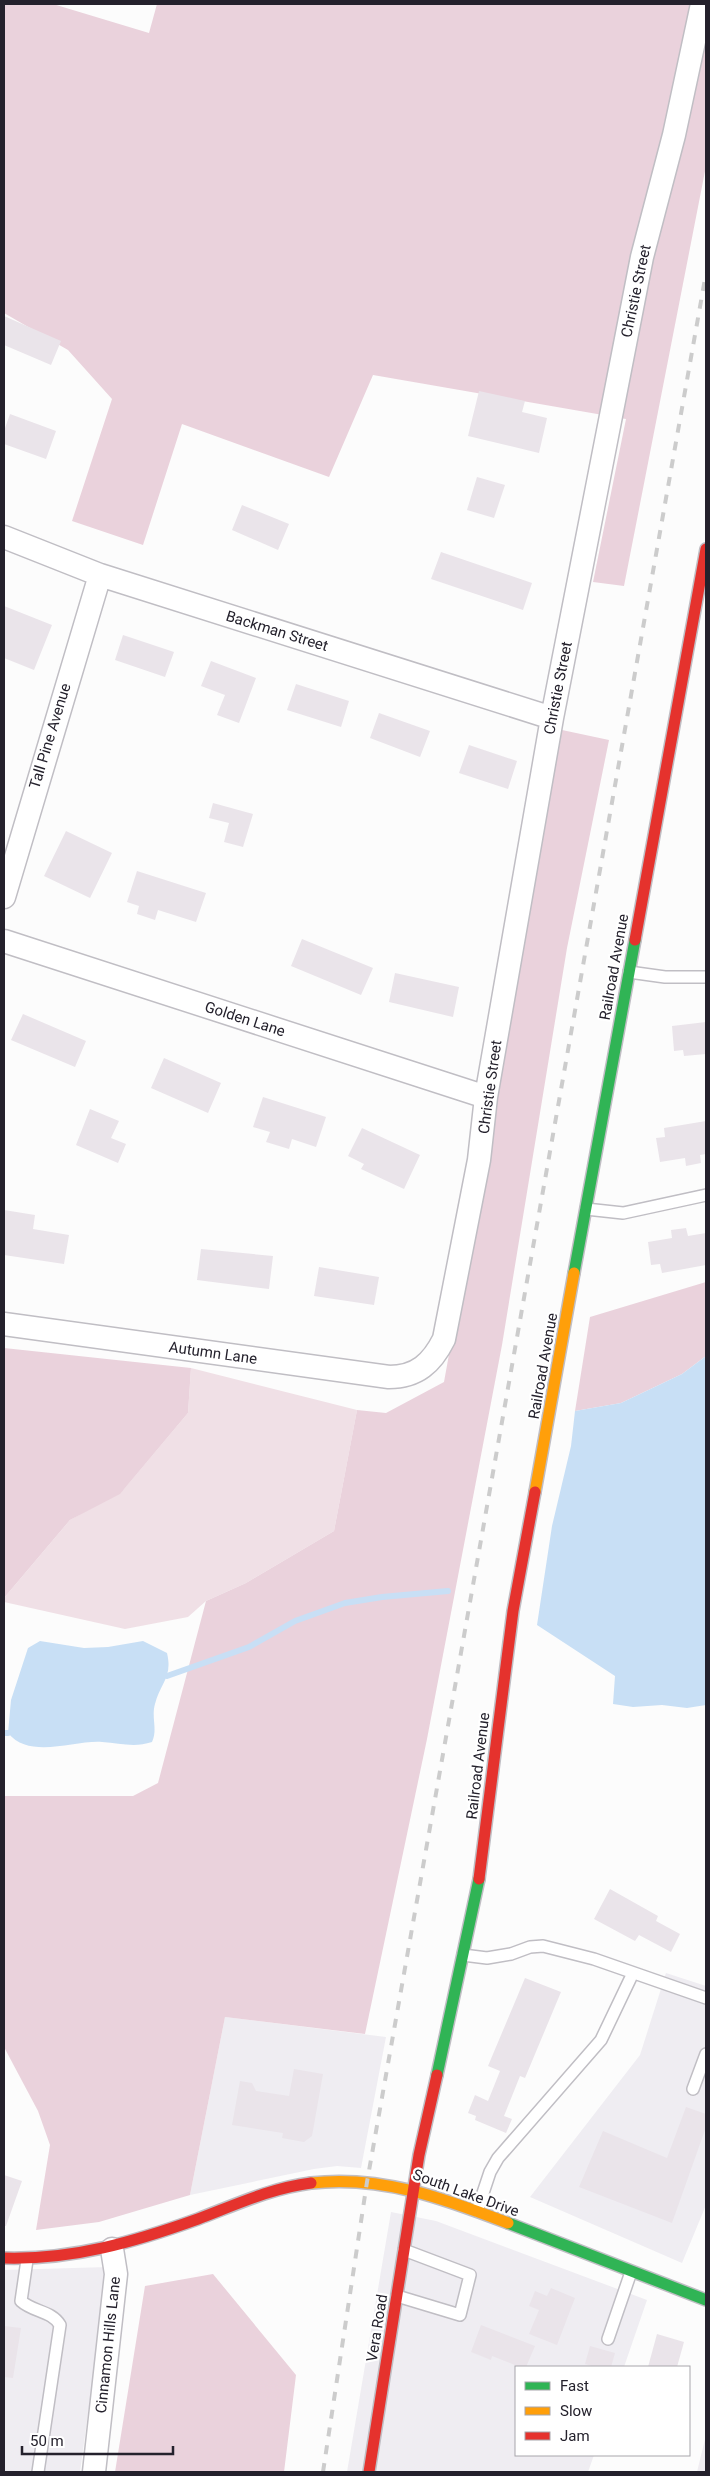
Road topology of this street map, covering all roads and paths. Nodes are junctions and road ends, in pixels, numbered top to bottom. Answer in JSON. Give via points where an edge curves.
{"nodes":[{"id":1,"x":702,"y":4,"type":"edge"},
{"id":2,"x":4,"y":537,"type":"edge"},
{"id":3,"x":706,"y":549,"type":"edge"},
{"id":4,"x":100,"y":575,"type":"junction"},
{"id":5,"x":552,"y":718,"type":"junction"},
{"id":6,"x":4,"y":897,"type":"edge"},
{"id":7,"x":4,"y":941,"type":"edge"},
{"id":8,"x":629,"y":972,"type":"junction"},
{"id":9,"x":706,"y":977,"type":"edge"},
{"id":10,"x":486,"y":1097,"type":"junction"},
{"id":11,"x":706,"y":1195,"type":"edge"},
{"id":12,"x":586,"y":1209,"type":"junction"},
{"id":13,"x":4,"y":1324,"type":"edge"},
{"id":14,"x":421,"y":1369,"type":"joint"},
{"id":15,"x":463,"y":1955,"type":"junction"},
{"id":16,"x":633,"y":1973,"type":"junction"},
{"id":17,"x":706,"y":1998,"type":"edge"},
{"id":18,"x":706,"y":2054,"type":"edge"},
{"id":19,"x":694,"y":2089,"type":"dead end"},
{"id":20,"x":413,"y":2188,"type":"junction"},
{"id":21,"x":476,"y":2211,"type":"junction"},
{"id":22,"x":112,"y":2249,"type":"junction"},
{"id":23,"x":404,"y":2250,"type":"junction"},
{"id":24,"x":4,"y":2258,"type":"edge"},
{"id":25,"x":27,"y":2260,"type":"junction"},
{"id":26,"x":632,"y":2272,"type":"junction"},
{"id":27,"x":397,"y":2296,"type":"junction"},
{"id":28,"x":706,"y":2300,"type":"edge"},
{"id":29,"x":608,"y":2339,"type":"dead end"},
{"id":30,"x":38,"y":2472,"type":"edge"},
{"id":31,"x":94,"y":2472,"type":"edge"},
{"id":32,"x":369,"y":2472,"type":"edge"}],
"edges":[{"from":1,"to":5,"type":"street","name":"Christie Street","via":[[674,134],[642,257]]},
{"from":2,"to":4,"type":"street","name":"Backman Street"},
{"from":3,"to":8,"type":"street","name":"Railroad Avenue"},
{"from":4,"to":5,"type":"street","name":"Backman Street"},
{"from":4,"to":6,"type":"street","name":"Tall Pine Avenue"},
{"from":5,"to":10,"type":"street","name":"Christie Street"},
{"from":7,"to":10,"type":"street","name":"Golden Lane"},
{"from":8,"to":9,"type":"lane"},
{"from":8,"to":12,"type":"street","name":"Railroad Avenue"},
{"from":10,"to":14,"type":"street","name":"Christie Street","via":[[479,1160],[444,1339],[431,1361]]},
{"from":11,"to":12,"type":"lane","via":[[623,1214]]},
{"from":12,"to":15,"type":"street","name":"Railroad Avenue","via":[[512,1611],[478,1889]]},
{"from":13,"to":14,"type":"street","name":"Autumn Lane","via":[[389,1377]]},
{"from":15,"to":16,"type":"lane","via":[[486,1958],[543,1946]]},
{"from":15,"to":20,"type":"street","name":"Railroad Avenue"},
{"from":16,"to":17,"type":"lane"},
{"from":16,"to":21,"type":"lane","via":[[601,2040],[498,2158]]},
{"from":18,"to":19,"type":"lane"},
{"from":20,"to":21,"type":"street","name":"South Lake Drive"},
{"from":20,"to":22,"type":"street","name":"South Lake Drive","via":[[367,2182],[297,2185]]},
{"from":20,"to":23,"type":"street","name":"Vera Road"},
{"from":21,"to":26,"type":"street","name":"South Lake Drive"},
{"from":22,"to":25,"type":"street","name":"South Lake Drive"},
{"from":22,"to":31,"type":"street","name":"Cinnamon Hills Lane","via":[[116,2274]]},
{"from":23,"to":27,"type":"street","name":"Vera Road"},
{"from":23,"to":27,"type":"lane","via":[[470,2275],[460,2315]]},
{"from":24,"to":25,"type":"street","name":"South Lake Drive"},
{"from":25,"to":30,"type":"lane","via":[[21,2301],[50,2315],[60,2325]]},
{"from":26,"to":28,"type":"street","name":"South Lake Drive"},
{"from":26,"to":29,"type":"lane"},
{"from":27,"to":32,"type":"street","name":"Vera Road"}]}
